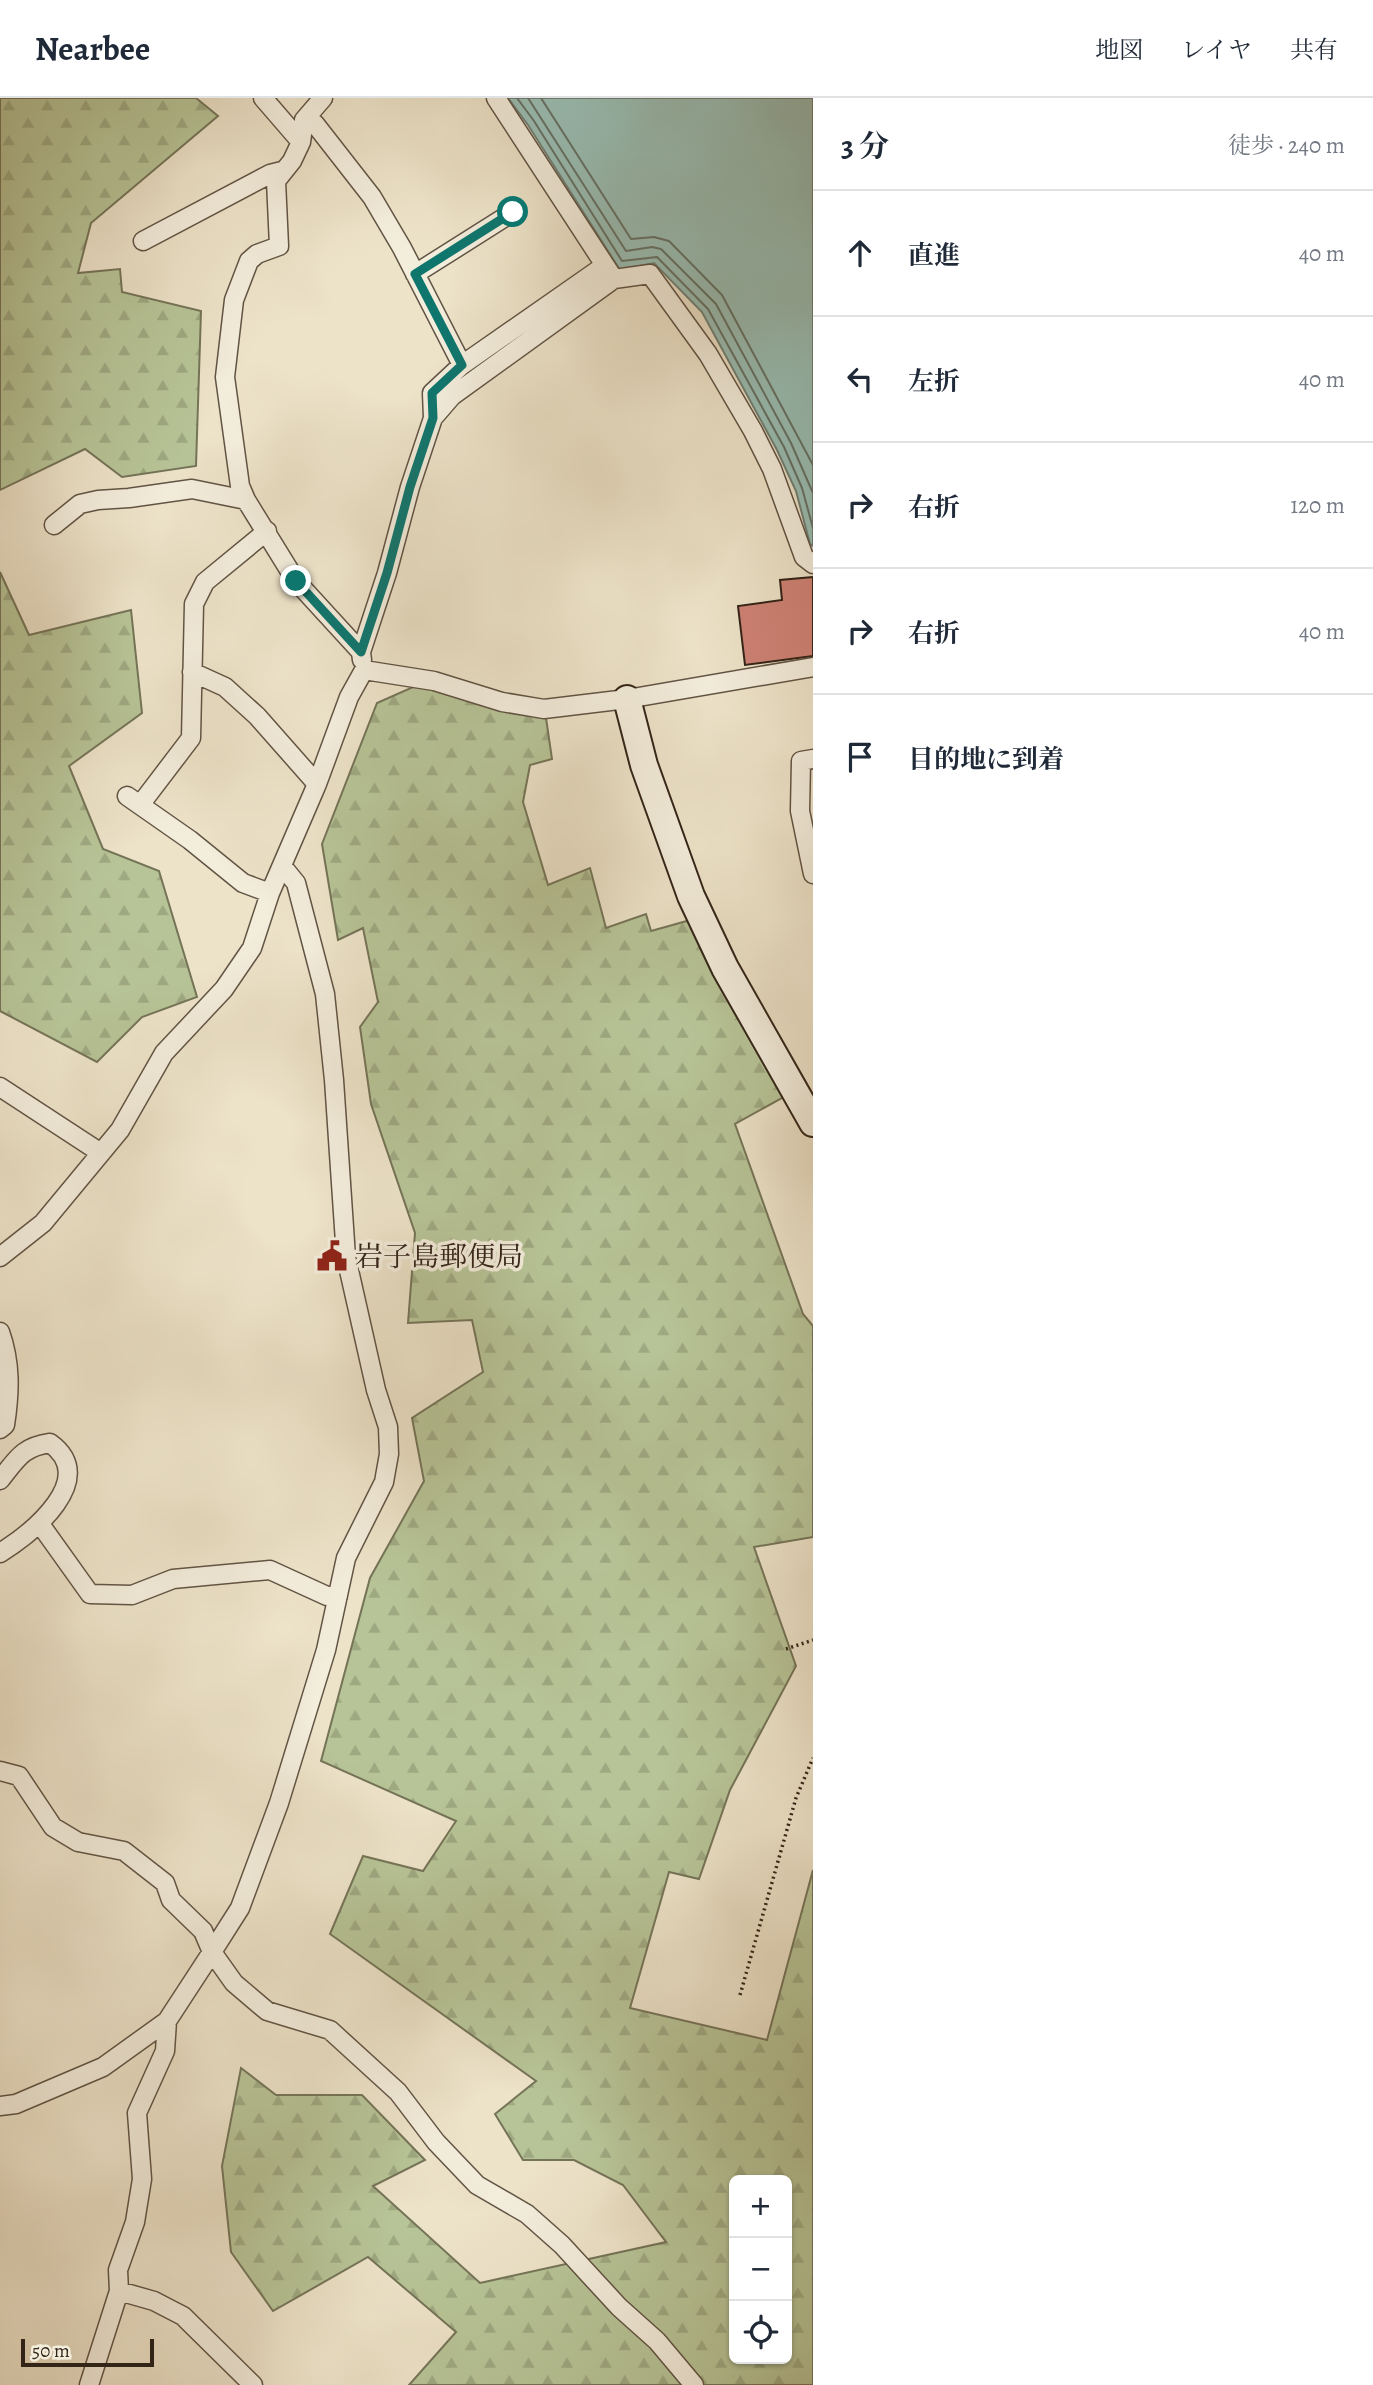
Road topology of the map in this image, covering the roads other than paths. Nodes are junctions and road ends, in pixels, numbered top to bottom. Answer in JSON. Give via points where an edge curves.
{"nodes":[{"id":1,"x":264,"y":98,"type":"edge"},
{"id":2,"x":323,"y":98,"type":"edge"},
{"id":3,"x":496,"y":98,"type":"edge"},
{"id":4,"x":304,"y":120,"type":"junction"},
{"id":5,"x":301,"y":142,"type":"junction"},
{"id":6,"x":282,"y":171,"type":"junction"},
{"id":7,"x":513,"y":212,"type":"dead end"},
{"id":8,"x":143,"y":241,"type":"dead end"},
{"id":9,"x":609,"y":272,"type":"junction"},
{"id":10,"x":415,"y":274,"type":"junction"},
{"id":11,"x":462,"y":365,"type":"junction"},
{"id":12,"x":433,"y":418,"type":"junction"},
{"id":13,"x":246,"y":500,"type":"junction"},
{"id":14,"x":54,"y":525,"type":"dead end"},
{"id":15,"x":267,"y":531,"type":"junction"},
{"id":16,"x":813,"y":564,"type":"edge"},
{"id":17,"x":361,"y":652,"type":"junction"},
{"id":18,"x":813,"y":667,"type":"edge"},
{"id":19,"x":364,"y":670,"type":"junction"},
{"id":20,"x":192,"y":672,"type":"junction"},
{"id":21,"x":627,"y":699,"type":"junction"},
{"id":22,"x":813,"y":759,"type":"edge"},
{"id":23,"x":317,"y":784,"type":"junction"},
{"id":24,"x":283,"y":867,"type":"junction"},
{"id":25,"x":813,"y":874,"type":"edge"},
{"id":26,"x":270,"y":893,"type":"junction"},
{"id":27,"x":0,"y":1087,"type":"edge"},
{"id":28,"x":813,"y":1123,"type":"edge"},
{"id":29,"x":101,"y":1153,"type":"junction"},
{"id":30,"x":0,"y":1257,"type":"edge"},
{"id":31,"x":0,"y":1332,"type":"edge"},
{"id":32,"x":0,"y":1429,"type":"edge"},
{"id":33,"x":0,"y":1479,"type":"edge"},
{"id":34,"x":40,"y":1524,"type":"junction"},
{"id":35,"x":0,"y":1553,"type":"edge"},
{"id":36,"x":338,"y":1596,"type":"junction"},
{"id":37,"x":0,"y":1771,"type":"edge"},
{"id":38,"x":212,"y":1952,"type":"junction"},
{"id":39,"x":167,"y":2021,"type":"junction"},
{"id":40,"x":0,"y":2106,"type":"edge"},
{"id":41,"x":119,"y":2291,"type":"junction"},
{"id":42,"x":89,"y":2385,"type":"edge"},
{"id":43,"x":253,"y":2385,"type":"edge"},
{"id":44,"x":694,"y":2385,"type":"edge"}],
"edges":[{"from":1,"to":5,"type":"street"},
{"from":2,"to":4,"type":"street"},
{"from":3,"to":9,"type":"street"},
{"from":4,"to":5,"type":"street"},
{"from":4,"to":10,"type":"street","via":[[315,124],[372,197]]},
{"from":5,"to":6,"type":"street"},
{"from":6,"to":8,"type":"street"},
{"from":6,"to":13,"type":"street","via":[[276,181],[279,246],[249,261],[234,300],[227,358],[228,402]]},
{"from":7,"to":10,"type":"street"},
{"from":9,"to":11,"type":"street"},
{"from":9,"to":12,"type":"street","via":[[452,396]]},
{"from":9,"to":16,"type":"street","via":[[650,274],[708,354],[772,468],[804,557]]},
{"from":10,"to":11,"type":"street"},
{"from":11,"to":12,"type":"street","via":[[432,393]]},
{"from":12,"to":17,"type":"street"},
{"from":13,"to":14,"type":"street","via":[[192,489],[99,500],[80,504]]},
{"from":13,"to":15,"type":"street"},
{"from":15,"to":17,"type":"street","via":[[296,581]]},
{"from":15,"to":20,"type":"street","via":[[205,582],[194,604]]},
{"from":17,"to":19,"type":"street"},
{"from":18,"to":21,"type":"street"},
{"from":19,"to":21,"type":"street","via":[[434,681],[521,707],[565,708]]},
{"from":19,"to":23,"type":"street","via":[[349,697]]},
{"from":20,"to":23,"type":"street","via":[[225,687]]},
{"from":20,"to":26,"type":"street","via":[[191,738],[133,801],[243,883]]},
{"from":21,"to":28,"type":"street","via":[[644,765],[691,896],[725,968]]},
{"from":22,"to":25,"type":"street","via":[[802,761],[800,811]]},
{"from":23,"to":24,"type":"street"},
{"from":24,"to":26,"type":"street"},
{"from":24,"to":36,"type":"street","via":[[296,883],[325,994],[346,1256],[388,1427],[384,1482],[346,1558]]},
{"from":26,"to":29,"type":"street","via":[[252,948],[224,989],[164,1053],[120,1130]]},
{"from":27,"to":29,"type":"street"},
{"from":29,"to":30,"type":"street","via":[[43,1223]]},
{"from":31,"to":32,"type":"street","via":[[8,1354],[10,1395],[5,1425]]},
{"from":33,"to":34,"type":"street","via":[[22,1452],[35,1445],[50,1443],[60,1450],[69,1465],[67,1484]]},
{"from":34,"to":35,"type":"street"},
{"from":34,"to":36,"type":"street","via":[[90,1594],[132,1595],[173,1579],[270,1570],[327,1596]]},
{"from":36,"to":38,"type":"street","via":[[279,1803],[240,1908]]},
{"from":37,"to":38,"type":"street","via":[[19,1776],[54,1827],[78,1842],[124,1851],[165,1883],[171,1900],[204,1931]]},
{"from":38,"to":39,"type":"street"},
{"from":38,"to":44,"type":"street","via":[[234,1983],[267,2011],[330,2030],[398,2092],[477,2185],[527,2214],[562,2245]]},
{"from":39,"to":40,"type":"street","via":[[103,2067],[16,2104]]},
{"from":39,"to":41,"type":"street","via":[[164,2051],[137,2113],[142,2179],[135,2222],[118,2270]]},
{"from":41,"to":42,"type":"street"},
{"from":41,"to":43,"type":"street","via":[[183,2316]]}]}
